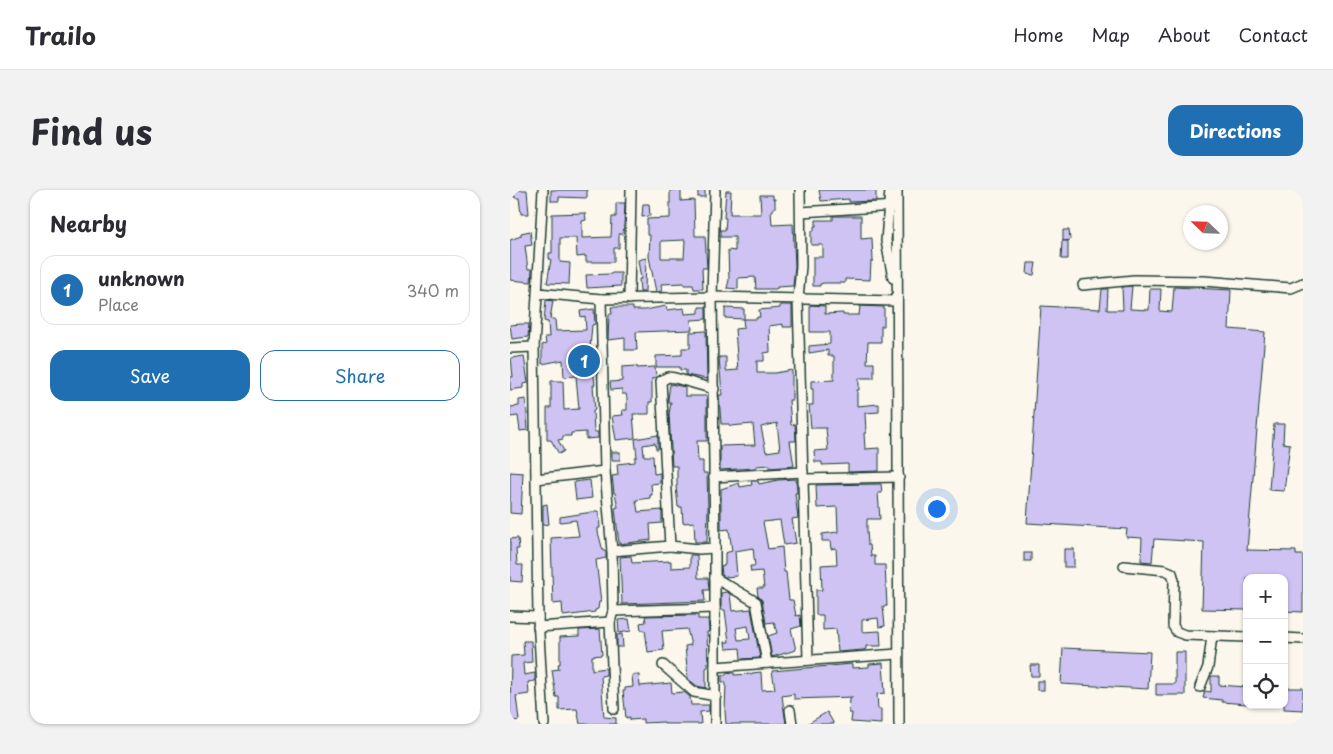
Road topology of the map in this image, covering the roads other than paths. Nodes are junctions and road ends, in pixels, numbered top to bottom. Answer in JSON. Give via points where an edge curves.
{"nodes":[{"id":1,"x":543,"y":190,"type":"edge"},
{"id":2,"x":631,"y":190,"type":"edge"},
{"id":3,"x":715,"y":190,"type":"edge"},
{"id":4,"x":800,"y":190,"type":"edge"},
{"id":5,"x":890,"y":190,"type":"edge"},
{"id":6,"x":897,"y":190,"type":"edge"},
{"id":7,"x":893,"y":206,"type":"junction"},
{"id":8,"x":801,"y":212,"type":"junction"},
{"id":9,"x":1303,"y":283,"type":"edge"},
{"id":10,"x":1083,"y":285,"type":"dead end"},
{"id":11,"x":538,"y":294,"type":"junction"},
{"id":12,"x":712,"y":297,"type":"junction"},
{"id":13,"x":601,"y":299,"type":"junction"},
{"id":14,"x":629,"y":299,"type":"junction"},
{"id":15,"x":798,"y":299,"type":"junction"},
{"id":16,"x":897,"y":301,"type":"junction"},
{"id":17,"x":534,"y":347,"type":"junction"},
{"id":18,"x":510,"y":348,"type":"edge"},
{"id":19,"x":714,"y":389,"type":"junction"},
{"id":20,"x":605,"y":471,"type":"junction"},
{"id":21,"x":803,"y":475,"type":"junction"},
{"id":22,"x":714,"y":477,"type":"junction"},
{"id":23,"x":899,"y":478,"type":"junction"},
{"id":24,"x":536,"y":479,"type":"junction"},
{"id":25,"x":670,"y":546,"type":"junction"},
{"id":26,"x":715,"y":548,"type":"junction"},
{"id":27,"x":612,"y":551,"type":"junction"},
{"id":28,"x":1124,"y":566,"type":"dead end"},
{"id":29,"x":715,"y":578,"type":"junction"},
{"id":30,"x":715,"y":608,"type":"junction"},
{"id":31,"x":613,"y":611,"type":"junction"},
{"id":32,"x":510,"y":616,"type":"edge"},
{"id":33,"x":538,"y":617,"type":"junction"},
{"id":34,"x":610,"y":622,"type":"junction"},
{"id":35,"x":538,"y":627,"type":"junction"},
{"id":36,"x":1212,"y":636,"type":"junction"},
{"id":37,"x":1243,"y":637,"type":"edge"},
{"id":38,"x":1288,"y":638,"type":"edge"},
{"id":39,"x":1303,"y":638,"type":"edge"},
{"id":40,"x":898,"y":654,"type":"junction"},
{"id":41,"x":808,"y":660,"type":"junction"},
{"id":42,"x":767,"y":663,"type":"junction"},
{"id":43,"x":663,"y":665,"type":"dead end"},
{"id":44,"x":715,"y":667,"type":"junction"},
{"id":45,"x":1200,"y":687,"type":"dead end"},
{"id":46,"x":716,"y":696,"type":"junction"},
{"id":47,"x":614,"y":709,"type":"dead end"},
{"id":48,"x":790,"y":710,"type":"dead end"},
{"id":49,"x":544,"y":724,"type":"edge"},
{"id":50,"x":715,"y":724,"type":"edge"},
{"id":51,"x":792,"y":724,"type":"edge"},
{"id":52,"x":899,"y":724,"type":"edge"}],
"edges":[{"from":1,"to":11,"type":"street"},
{"from":2,"to":14,"type":"street"},
{"from":3,"to":12,"type":"street"},
{"from":4,"to":8,"type":"street"},
{"from":5,"to":7,"type":"street"},
{"from":6,"to":7,"type":"street"},
{"from":7,"to":8,"type":"street"},
{"from":7,"to":16,"type":"street"},
{"from":8,"to":15,"type":"street"},
{"from":9,"to":10,"type":"street","via":[[1291,288],[1204,281],[1134,280]]},
{"from":11,"to":13,"type":"street"},
{"from":11,"to":17,"type":"street"},
{"from":12,"to":14,"type":"street"},
{"from":12,"to":15,"type":"street"},
{"from":12,"to":19,"type":"street"},
{"from":13,"to":14,"type":"street"},
{"from":13,"to":20,"type":"street"},
{"from":15,"to":16,"type":"street"},
{"from":15,"to":21,"type":"street"},
{"from":16,"to":23,"type":"street"},
{"from":17,"to":18,"type":"street"},
{"from":17,"to":24,"type":"street"},
{"from":19,"to":22,"type":"street"},
{"from":19,"to":25,"type":"street","via":[[675,378],[661,381]]},
{"from":20,"to":24,"type":"street"},
{"from":20,"to":27,"type":"street"},
{"from":21,"to":22,"type":"street"},
{"from":21,"to":23,"type":"street"},
{"from":21,"to":41,"type":"street"},
{"from":22,"to":26,"type":"street"},
{"from":23,"to":40,"type":"street"},
{"from":24,"to":33,"type":"street"},
{"from":25,"to":26,"type":"street"},
{"from":25,"to":27,"type":"street"},
{"from":26,"to":29,"type":"street"},
{"from":27,"to":31,"type":"street"},
{"from":28,"to":36,"type":"street","via":[[1172,573],[1173,626],[1185,635]]},
{"from":29,"to":30,"type":"street"},
{"from":29,"to":42,"type":"street","via":[[756,602]]},
{"from":30,"to":31,"type":"street"},
{"from":30,"to":44,"type":"street"},
{"from":31,"to":34,"type":"street"},
{"from":32,"to":33,"type":"street"},
{"from":33,"to":35,"type":"street"},
{"from":34,"to":35,"type":"street"},
{"from":34,"to":47,"type":"street"},
{"from":35,"to":49,"type":"street"},
{"from":36,"to":37,"type":"street"},
{"from":36,"to":45,"type":"street","via":[[1208,667]]},
{"from":38,"to":39,"type":"street"},
{"from":40,"to":41,"type":"street"},
{"from":40,"to":52,"type":"street"},
{"from":41,"to":42,"type":"street"},
{"from":42,"to":44,"type":"street"},
{"from":43,"to":46,"type":"street","via":[[694,692]]},
{"from":44,"to":46,"type":"street"},
{"from":46,"to":50,"type":"street"},
{"from":48,"to":51,"type":"street"}]}
